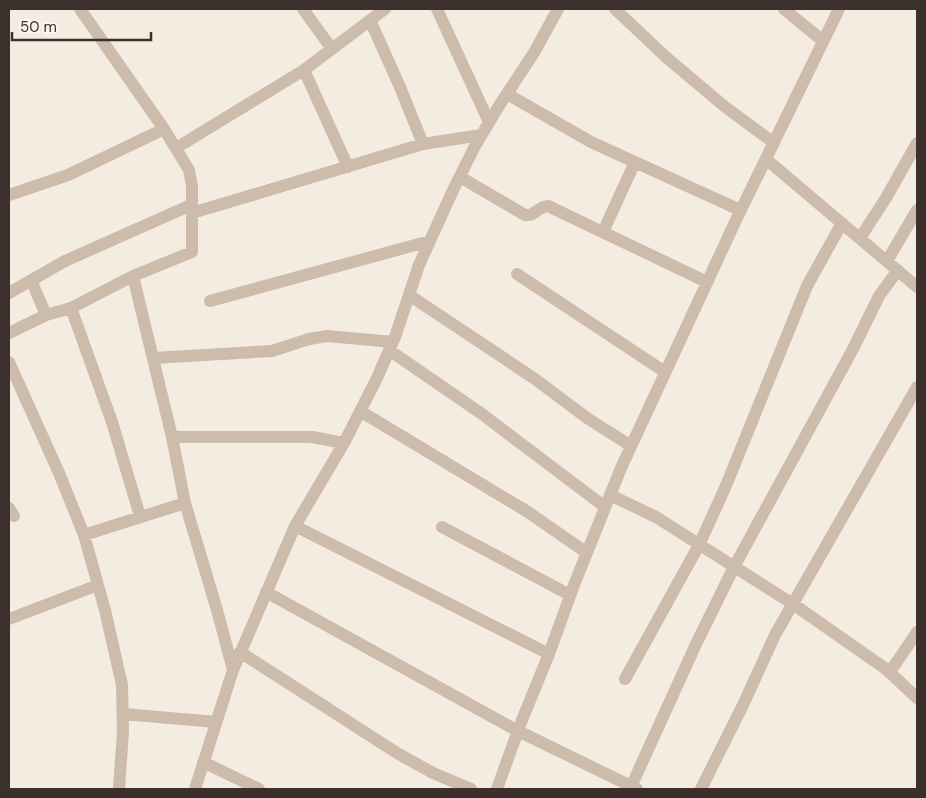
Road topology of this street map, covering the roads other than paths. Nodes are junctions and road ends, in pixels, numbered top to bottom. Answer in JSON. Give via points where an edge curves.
{"nodes":[{"id":1,"x":80,"y":9,"type":"edge"},
{"id":2,"x":303,"y":9,"type":"edge"},
{"id":3,"x":385,"y":9,"type":"edge"},
{"id":4,"x":437,"y":9,"type":"edge"},
{"id":5,"x":558,"y":9,"type":"edge"},
{"id":6,"x":615,"y":9,"type":"edge"},
{"id":7,"x":784,"y":9,"type":"edge"},
{"id":8,"x":839,"y":9,"type":"edge"},
{"id":9,"x":370,"y":20,"type":"junction"},
{"id":10,"x":823,"y":41,"type":"junction"},
{"id":11,"x":332,"y":49,"type":"junction"},
{"id":12,"x":304,"y":70,"type":"junction"},
{"id":13,"x":507,"y":94,"type":"junction"},
{"id":14,"x":489,"y":122,"type":"junction"},
{"id":15,"x":164,"y":129,"type":"junction"},
{"id":16,"x":481,"y":135,"type":"junction"},
{"id":17,"x":774,"y":142,"type":"junction"},
{"id":18,"x":917,"y":143,"type":"edge"},
{"id":19,"x":423,"y":144,"type":"junction"},
{"id":20,"x":176,"y":148,"type":"junction"},
{"id":21,"x":766,"y":159,"type":"junction"},
{"id":22,"x":635,"y":162,"type":"junction"},
{"id":23,"x":348,"y":166,"type":"junction"},
{"id":24,"x":460,"y":177,"type":"junction"},
{"id":25,"x":9,"y":195,"type":"edge"},
{"id":26,"x":191,"y":209,"type":"junction"},
{"id":27,"x":740,"y":210,"type":"junction"},
{"id":28,"x":917,"y":210,"type":"edge"},
{"id":29,"x":842,"y":223,"type":"junction"},
{"id":30,"x":603,"y":232,"type":"junction"},
{"id":31,"x":860,"y":238,"type":"junction"},
{"id":32,"x":430,"y":241,"type":"junction"},
{"id":33,"x":887,"y":261,"type":"junction"},
{"id":34,"x":898,"y":270,"type":"junction"},
{"id":35,"x":517,"y":274,"type":"dead end"},
{"id":36,"x":133,"y":276,"type":"junction"},
{"id":37,"x":31,"y":280,"type":"junction"},
{"id":38,"x":706,"y":282,"type":"junction"},
{"id":39,"x":917,"y":287,"type":"edge"},
{"id":40,"x":9,"y":293,"type":"edge"},
{"id":41,"x":409,"y":295,"type":"junction"},
{"id":42,"x":210,"y":301,"type":"dead end"},
{"id":43,"x":71,"y":308,"type":"junction"},
{"id":44,"x":46,"y":315,"type":"junction"},
{"id":45,"x":9,"y":334,"type":"edge"},
{"id":46,"x":391,"y":346,"type":"junction"},
{"id":47,"x":153,"y":358,"type":"junction"},
{"id":48,"x":9,"y":362,"type":"edge"},
{"id":49,"x":665,"y":372,"type":"junction"},
{"id":50,"x":917,"y":387,"type":"edge"},
{"id":51,"x":360,"y":411,"type":"junction"},
{"id":52,"x":172,"y":437,"type":"junction"},
{"id":53,"x":344,"y":443,"type":"junction"},
{"id":54,"x":631,"y":446,"type":"junction"},
{"id":55,"x":608,"y":501,"type":"junction"},
{"id":56,"x":185,"y":503,"type":"junction"},
{"id":57,"x":140,"y":516,"type":"junction"},
{"id":58,"x":295,"y":526,"type":"junction"},
{"id":59,"x":442,"y":527,"type":"dead end"},
{"id":60,"x":84,"y":535,"type":"junction"},
{"id":61,"x":699,"y":545,"type":"junction"},
{"id":62,"x":587,"y":553,"type":"junction"},
{"id":63,"x":734,"y":567,"type":"junction"},
{"id":64,"x":98,"y":585,"type":"junction"},
{"id":65,"x":266,"y":592,"type":"junction"},
{"id":66,"x":570,"y":595,"type":"junction"},
{"id":67,"x":793,"y":604,"type":"junction"},
{"id":68,"x":9,"y":619,"type":"edge"},
{"id":69,"x":917,"y":632,"type":"edge"},
{"id":70,"x":240,"y":652,"type":"junction"},
{"id":71,"x":549,"y":654,"type":"junction"},
{"id":72,"x":233,"y":670,"type":"junction"},
{"id":73,"x":890,"y":672,"type":"junction"},
{"id":74,"x":625,"y":679,"type":"dead end"},
{"id":75,"x":917,"y":698,"type":"edge"},
{"id":76,"x":122,"y":714,"type":"junction"},
{"id":77,"x":216,"y":722,"type":"junction"},
{"id":78,"x":518,"y":731,"type":"junction"},
{"id":79,"x":203,"y":762,"type":"junction"},
{"id":80,"x":633,"y":788,"type":"edge"},
{"id":81,"x":119,"y":789,"type":"edge"},
{"id":82,"x":195,"y":789,"type":"edge"},
{"id":83,"x":259,"y":789,"type":"edge"},
{"id":84,"x":471,"y":789,"type":"edge"},
{"id":85,"x":497,"y":789,"type":"edge"},
{"id":86,"x":702,"y":789,"type":"edge"}],
"edges":[{"from":1,"to":15,"type":"street"},
{"from":2,"to":11,"type":"street"},
{"from":3,"to":9,"type":"street"},
{"from":4,"to":14,"type":"street"},
{"from":5,"to":13,"type":"street"},
{"from":6,"to":17,"type":"street","via":[[724,106]]},
{"from":7,"to":10,"type":"street"},
{"from":8,"to":10,"type":"street"},
{"from":9,"to":11,"type":"street"},
{"from":9,"to":19,"type":"street"},
{"from":10,"to":17,"type":"street"},
{"from":11,"to":12,"type":"street"},
{"from":12,"to":20,"type":"street"},
{"from":12,"to":23,"type":"street"},
{"from":13,"to":14,"type":"street"},
{"from":13,"to":22,"type":"street","via":[[591,142]]},
{"from":14,"to":16,"type":"street"},
{"from":15,"to":20,"type":"street"},
{"from":15,"to":25,"type":"street","via":[[68,174]]},
{"from":16,"to":19,"type":"street"},
{"from":16,"to":24,"type":"street"},
{"from":17,"to":21,"type":"street"},
{"from":18,"to":31,"type":"street"},
{"from":19,"to":23,"type":"street"},
{"from":20,"to":26,"type":"street","via":[[190,170]]},
{"from":21,"to":27,"type":"street"},
{"from":21,"to":29,"type":"street"},
{"from":22,"to":27,"type":"street"},
{"from":22,"to":30,"type":"street"},
{"from":23,"to":26,"type":"street"},
{"from":24,"to":30,"type":"street","via":[[525,214],[548,206]]},
{"from":24,"to":32,"type":"street"},
{"from":26,"to":36,"type":"street","via":[[192,252]]},
{"from":26,"to":37,"type":"street","via":[[65,261]]},
{"from":27,"to":38,"type":"street"},
{"from":28,"to":33,"type":"street"},
{"from":29,"to":31,"type":"street"},
{"from":29,"to":61,"type":"street","via":[[807,286]]},
{"from":30,"to":38,"type":"street"},
{"from":31,"to":33,"type":"street"},
{"from":32,"to":41,"type":"street"},
{"from":32,"to":42,"type":"street"},
{"from":33,"to":34,"type":"street"},
{"from":34,"to":39,"type":"street"},
{"from":34,"to":63,"type":"street","via":[[879,296]]},
{"from":35,"to":49,"type":"street"},
{"from":36,"to":43,"type":"street"},
{"from":36,"to":47,"type":"street"},
{"from":37,"to":40,"type":"street"},
{"from":37,"to":44,"type":"street"},
{"from":38,"to":49,"type":"street"},
{"from":41,"to":46,"type":"street"},
{"from":41,"to":54,"type":"street"},
{"from":43,"to":44,"type":"street"},
{"from":43,"to":57,"type":"street","via":[[112,422]]},
{"from":44,"to":45,"type":"street"},
{"from":46,"to":47,"type":"street","via":[[327,336],[272,351]]},
{"from":46,"to":51,"type":"street"},
{"from":46,"to":55,"type":"street"},
{"from":47,"to":52,"type":"street"},
{"from":48,"to":60,"type":"street"},
{"from":49,"to":54,"type":"street"},
{"from":50,"to":67,"type":"street"},
{"from":51,"to":53,"type":"street"},
{"from":51,"to":62,"type":"street","via":[[528,512]]},
{"from":52,"to":53,"type":"street","via":[[312,437]]},
{"from":52,"to":56,"type":"street"},
{"from":53,"to":58,"type":"street"},
{"from":54,"to":55,"type":"street"},
{"from":55,"to":61,"type":"street","via":[[656,517]]},
{"from":55,"to":62,"type":"street"},
{"from":56,"to":57,"type":"street"},
{"from":56,"to":72,"type":"street"},
{"from":57,"to":60,"type":"street"},
{"from":58,"to":65,"type":"street"},
{"from":58,"to":71,"type":"street"},
{"from":59,"to":66,"type":"street"},
{"from":60,"to":64,"type":"street"},
{"from":61,"to":63,"type":"street"},
{"from":61,"to":74,"type":"street"},
{"from":62,"to":66,"type":"street"},
{"from":63,"to":67,"type":"street"},
{"from":63,"to":80,"type":"street","via":[[696,642]]},
{"from":64,"to":68,"type":"street"},
{"from":64,"to":76,"type":"street","via":[[122,685]]},
{"from":65,"to":70,"type":"street"},
{"from":65,"to":78,"type":"street"},
{"from":66,"to":71,"type":"street"},
{"from":67,"to":73,"type":"street"},
{"from":67,"to":86,"type":"street"},
{"from":69,"to":73,"type":"street"},
{"from":70,"to":72,"type":"street"},
{"from":70,"to":84,"type":"street","via":[[397,754]]},
{"from":71,"to":78,"type":"street"},
{"from":72,"to":77,"type":"street"},
{"from":73,"to":75,"type":"street"},
{"from":76,"to":77,"type":"street"},
{"from":76,"to":81,"type":"street"},
{"from":77,"to":79,"type":"street"},
{"from":78,"to":80,"type":"street"},
{"from":78,"to":85,"type":"street"},
{"from":79,"to":82,"type":"street"},
{"from":79,"to":83,"type":"street"}]}
